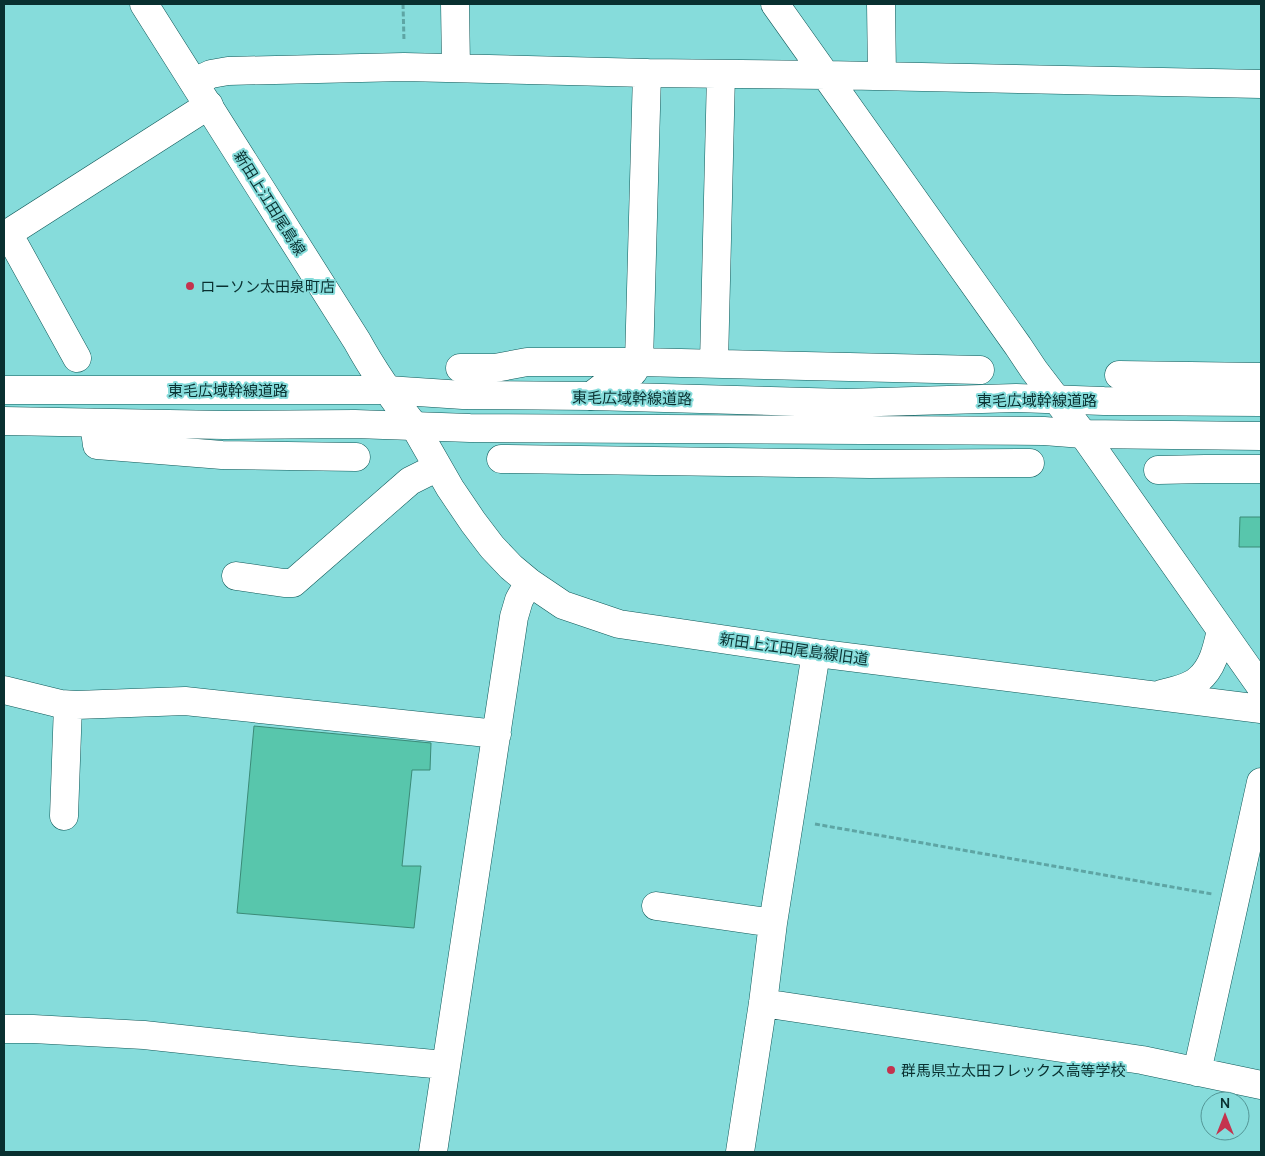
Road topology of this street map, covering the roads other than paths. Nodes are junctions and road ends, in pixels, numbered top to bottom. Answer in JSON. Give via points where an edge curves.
{"nodes":[{"id":1,"x":144,"y":4,"type":"edge"},
{"id":2,"x":455,"y":4,"type":"edge"},
{"id":3,"x":775,"y":4,"type":"edge"},
{"id":4,"x":881,"y":4,"type":"edge"},
{"id":5,"x":456,"y":68,"type":"junction"},
{"id":6,"x":647,"y":74,"type":"junction"},
{"id":7,"x":721,"y":74,"type":"junction"},
{"id":8,"x":826,"y":75,"type":"junction"},
{"id":9,"x":882,"y":76,"type":"junction"},
{"id":10,"x":194,"y":82,"type":"junction"},
{"id":11,"x":1261,"y":84,"type":"edge"},
{"id":12,"x":209,"y":105,"type":"junction"},
{"id":13,"x":6,"y":235,"type":"edge"},
{"id":14,"x":78,"y":358,"type":"dead end"},
{"id":15,"x":639,"y":362,"type":"junction"},
{"id":16,"x":714,"y":363,"type":"junction"},
{"id":17,"x":795,"y":366,"type":"junction"},
{"id":18,"x":460,"y":368,"type":"dead end"},
{"id":19,"x":980,"y":370,"type":"dead end"},
{"id":20,"x":1119,"y":375,"type":"dead end"},
{"id":21,"x":1261,"y":377,"type":"edge"},
{"id":22,"x":1261,"y":382,"type":"edge"},
{"id":23,"x":4,"y":390,"type":"edge"},
{"id":24,"x":387,"y":390,"type":"junction"},
{"id":25,"x":591,"y":396,"type":"junction"},
{"id":26,"x":1056,"y":400,"type":"junction"},
{"id":27,"x":1218,"y":401,"type":"junction"},
{"id":28,"x":1261,"y":402,"type":"edge"},
{"id":29,"x":846,"y":403,"type":"junction"},
{"id":30,"x":4,"y":421,"type":"edge"},
{"id":31,"x":94,"y":423,"type":"junction"},
{"id":32,"x":224,"y":425,"type":"junction"},
{"id":33,"x":415,"y":427,"type":"junction"},
{"id":34,"x":654,"y":429,"type":"junction"},
{"id":35,"x":930,"y":431,"type":"junction"},
{"id":36,"x":1083,"y":434,"type":"junction"},
{"id":37,"x":1172,"y":435,"type":"junction"},
{"id":38,"x":1261,"y":436,"type":"edge"},
{"id":39,"x":222,"y":455,"type":"junction"},
{"id":40,"x":356,"y":457,"type":"dead end"},
{"id":41,"x":501,"y":459,"type":"dead end"},
{"id":42,"x":718,"y":462,"type":"junction"},
{"id":43,"x":1030,"y":463,"type":"dead end"},
{"id":44,"x":870,"y":464,"type":"junction"},
{"id":45,"x":438,"y":467,"type":"junction"},
{"id":46,"x":1205,"y":468,"type":"junction"},
{"id":47,"x":1261,"y":469,"type":"edge"},
{"id":48,"x":1158,"y":470,"type":"dead end"},
{"id":49,"x":236,"y":576,"type":"dead end"},
{"id":50,"x":529,"y":582,"type":"junction"},
{"id":51,"x":1221,"y":630,"type":"junction"},
{"id":52,"x":816,"y":653,"type":"junction"},
{"id":53,"x":1261,"y":687,"type":"edge"},
{"id":54,"x":4,"y":690,"type":"edge"},
{"id":55,"x":1132,"y":692,"type":"junction"},
{"id":56,"x":68,"y":705,"type":"junction"},
{"id":57,"x":1261,"y":709,"type":"edge"},
{"id":58,"x":497,"y":734,"type":"junction"},
{"id":59,"x":1261,"y":782,"type":"edge"},
{"id":60,"x":64,"y":816,"type":"dead end"},
{"id":61,"x":656,"y":906,"type":"dead end"},
{"id":62,"x":773,"y":923,"type":"junction"},
{"id":63,"x":763,"y":1002,"type":"junction"},
{"id":64,"x":4,"y":1029,"type":"edge"},
{"id":65,"x":446,"y":1065,"type":"junction"},
{"id":66,"x":1196,"y":1072,"type":"junction"},
{"id":67,"x":1261,"y":1085,"type":"edge"},
{"id":68,"x":433,"y":1152,"type":"edge"},
{"id":69,"x":740,"y":1152,"type":"edge"}],
"edges":[{"from":1,"to":10,"type":"main road","name":"新田上江田尾島線"},
{"from":2,"to":5,"type":"main road"},
{"from":3,"to":8,"type":"main road"},
{"from":4,"to":9,"type":"main road"},
{"from":5,"to":6,"type":"main road"},
{"from":5,"to":10,"type":"main road","via":[[228,71]]},
{"from":6,"to":7,"type":"main road"},
{"from":6,"to":15,"type":"main road"},
{"from":7,"to":8,"type":"main road"},
{"from":7,"to":16,"type":"main road"},
{"from":8,"to":9,"type":"main road"},
{"from":8,"to":26,"type":"main road"},
{"from":9,"to":11,"type":"main road"},
{"from":10,"to":12,"type":"main road","name":"新田上江田尾島線"},
{"from":12,"to":13,"type":"main road"},
{"from":12,"to":24,"type":"main road","name":"新田上江田尾島線"},
{"from":13,"to":14,"type":"main road"},
{"from":15,"to":16,"type":"main road"},
{"from":15,"to":18,"type":"main road","via":[[526,362],[494,368]]},
{"from":15,"to":25,"type":"main road","via":[[633,372],[613,379]]},
{"from":16,"to":17,"type":"main road"},
{"from":17,"to":19,"type":"main road"},
{"from":17,"to":29,"type":"main road","via":[[809,381],[831,386]]},
{"from":20,"to":21,"type":"main road"},
{"from":22,"to":27,"type":"main road","via":[[1253,389],[1239,391]]},
{"from":23,"to":24,"type":"main road","name":"東毛広域幹線道路"},
{"from":24,"to":25,"type":"main road","name":"東毛広域幹線道路","via":[[463,395]]},
{"from":24,"to":33,"type":"main road","name":"新田上江田尾島線"},
{"from":25,"to":29,"type":"main road","name":"東毛広域幹線道路"},
{"from":26,"to":27,"type":"main road","name":"東毛広域幹線道路"},
{"from":26,"to":29,"type":"main road","name":"東毛広域幹線道路","via":[[1016,398]]},
{"from":26,"to":36,"type":"main road"},
{"from":27,"to":28,"type":"main road","name":"東毛広域幹線道路"},
{"from":30,"to":31,"type":"main road","name":"東毛広域幹線道路"},
{"from":31,"to":32,"type":"main road","name":"東毛広域幹線道路"},
{"from":31,"to":39,"type":"main road","via":[[97,445]]},
{"from":32,"to":33,"type":"main road","name":"東毛広域幹線道路"},
{"from":32,"to":39,"type":"main road"},
{"from":33,"to":34,"type":"main road","name":"東毛広域幹線道路"},
{"from":33,"to":45,"type":"main road","name":"新田上江田尾島線旧道"},
{"from":34,"to":35,"type":"main road","name":"東毛広域幹線道路"},
{"from":34,"to":42,"type":"main road","via":[[682,446],[708,452]]},
{"from":35,"to":36,"type":"main road","name":"東毛広域幹線道路"},
{"from":35,"to":44,"type":"main road","via":[[908,451],[883,454]]},
{"from":36,"to":37,"type":"main road","name":"東毛広域幹線道路"},
{"from":36,"to":51,"type":"main road"},
{"from":37,"to":38,"type":"main road","name":"東毛広域幹線道路"},
{"from":37,"to":46,"type":"main road"},
{"from":39,"to":40,"type":"main road"},
{"from":41,"to":42,"type":"main road"},
{"from":42,"to":44,"type":"main road"},
{"from":43,"to":44,"type":"main road"},
{"from":45,"to":49,"type":"main road","via":[[410,480],[293,583]]},
{"from":45,"to":50,"type":"main road","name":"新田上江田尾島線旧道","via":[[492,547]]},
{"from":46,"to":47,"type":"main road"},
{"from":46,"to":48,"type":"main road"},
{"from":50,"to":52,"type":"main road","name":"新田上江田尾島線旧道","via":[[563,605],[619,624]]},
{"from":50,"to":58,"type":"main road","via":[[514,617]]},
{"from":51,"to":53,"type":"main road"},
{"from":51,"to":55,"type":"main road","via":[[1212,660],[1197,681],[1161,694]]},
{"from":52,"to":55,"type":"main road","name":"新田上江田尾島線旧道"},
{"from":52,"to":62,"type":"main road"},
{"from":54,"to":56,"type":"main road"},
{"from":55,"to":57,"type":"main road","name":"新田上江田尾島線旧道"},
{"from":56,"to":58,"type":"main road","via":[[185,701]]},
{"from":56,"to":60,"type":"main road"},
{"from":58,"to":65,"type":"main road"},
{"from":59,"to":66,"type":"main road"},
{"from":61,"to":62,"type":"main road"},
{"from":62,"to":63,"type":"main road"},
{"from":63,"to":66,"type":"main road","via":[[1142,1060]]},
{"from":63,"to":69,"type":"main road"},
{"from":64,"to":65,"type":"main road","via":[[144,1035]]},
{"from":65,"to":68,"type":"main road"},
{"from":66,"to":67,"type":"main road"}]}
